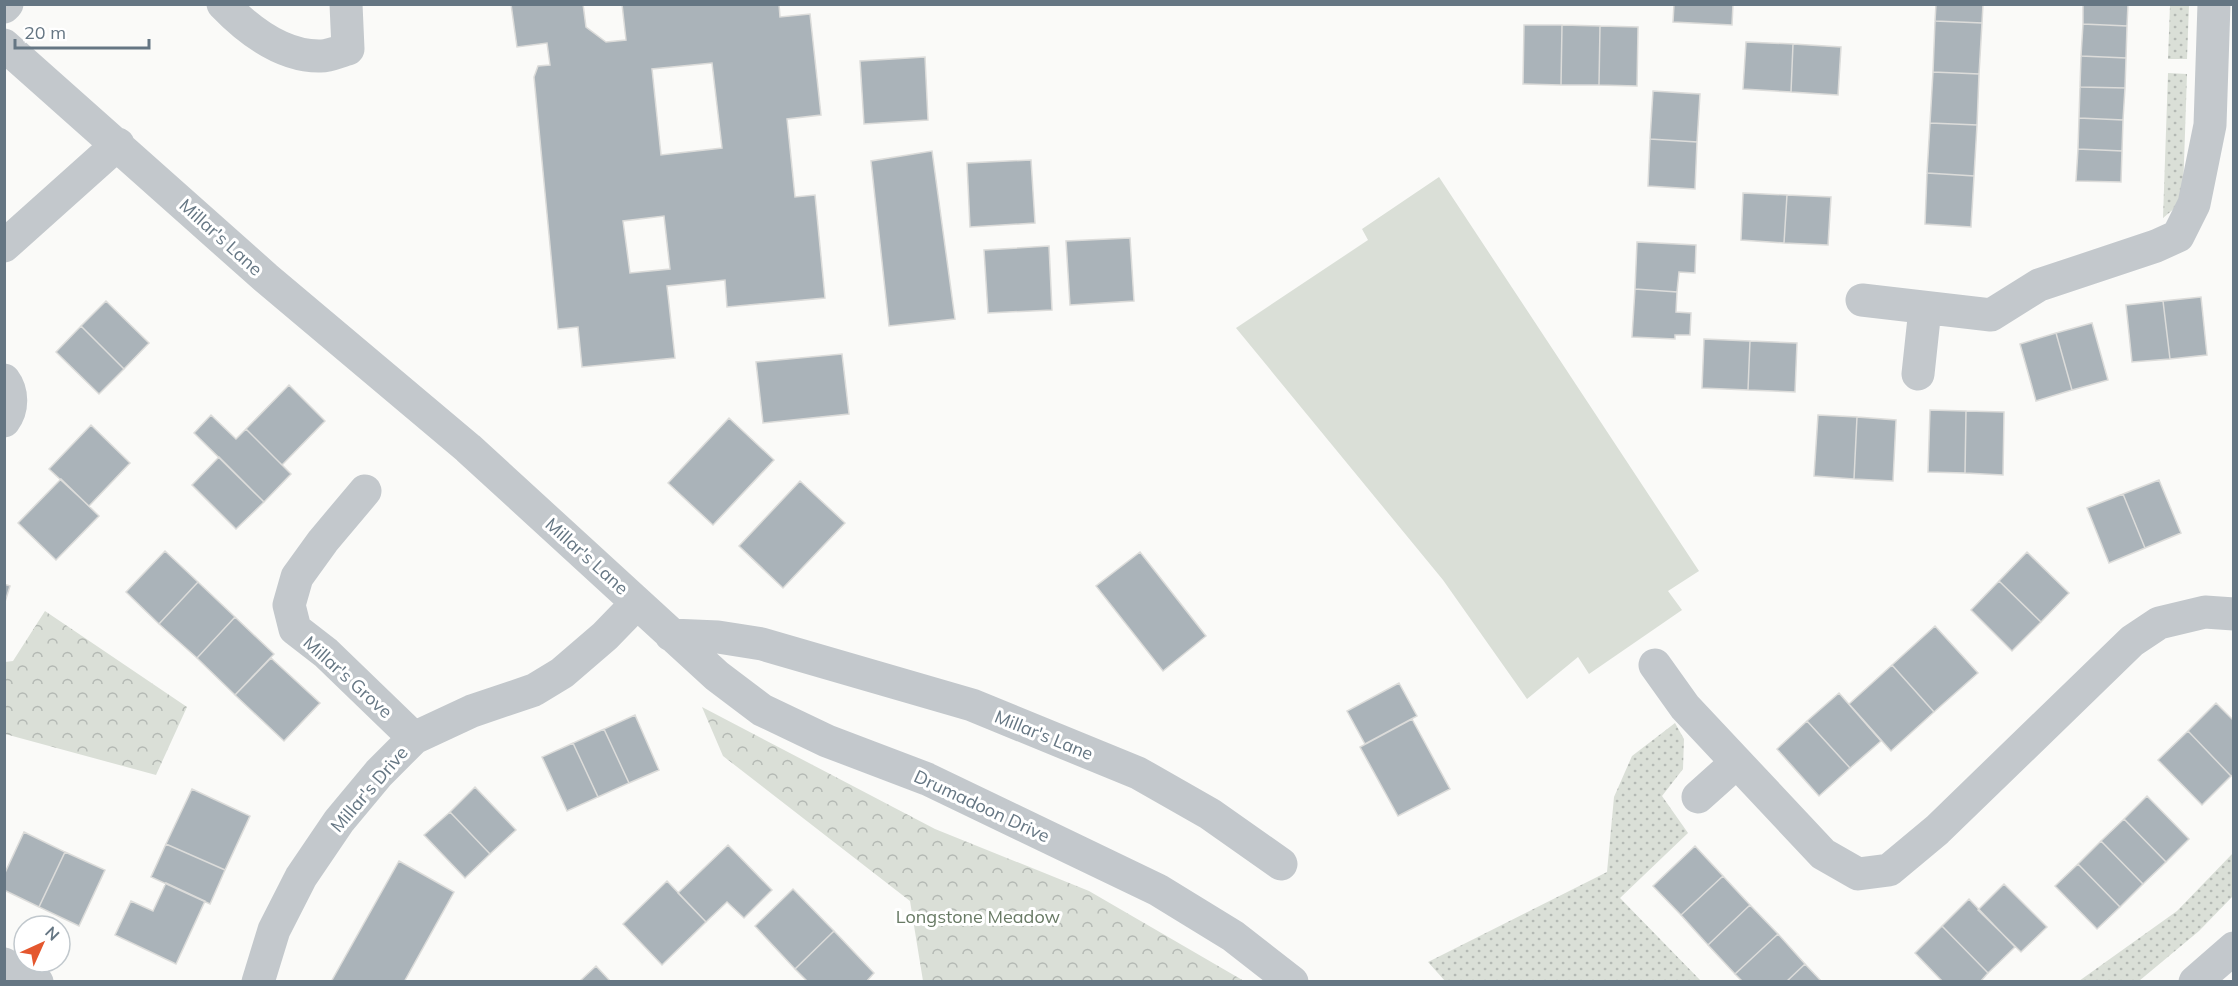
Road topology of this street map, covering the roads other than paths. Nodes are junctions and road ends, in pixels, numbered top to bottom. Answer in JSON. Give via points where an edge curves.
{"nodes":[{"id":1,"x":223,"y":4,"type":"edge"},
{"id":2,"x":346,"y":4,"type":"edge"},
{"id":3,"x":2214,"y":4,"type":"edge"},
{"id":4,"x":4,"y":45,"type":"edge"},
{"id":5,"x":2222,"y":63,"type":"edge"},
{"id":6,"x":118,"y":144,"type":"junction"},
{"id":7,"x":4,"y":246,"type":"edge"},
{"id":8,"x":1862,"y":300,"type":"dead end"},
{"id":9,"x":1924,"y":309,"type":"junction"},
{"id":10,"x":1918,"y":374,"type":"dead end"},
{"id":11,"x":4,"y":380,"type":"edge"},
{"id":12,"x":4,"y":421,"type":"edge"},
{"id":13,"x":365,"y":491,"type":"dead end"},
{"id":14,"x":637,"y":603,"type":"junction"},
{"id":15,"x":2234,"y":615,"type":"edge"},
{"id":16,"x":671,"y":635,"type":"junction"},
{"id":17,"x":1655,"y":665,"type":"dead end"},
{"id":18,"x":414,"y":738,"type":"junction"},
{"id":19,"x":1736,"y":763,"type":"junction"},
{"id":20,"x":1698,"y":797,"type":"dead end"},
{"id":21,"x":1281,"y":864,"type":"dead end"},
{"id":22,"x":2234,"y":948,"type":"edge"},
{"id":23,"x":4,"y":964,"type":"edge"},
{"id":24,"x":37,"y":981,"type":"edge"},
{"id":25,"x":258,"y":981,"type":"edge"},
{"id":26,"x":1292,"y":981,"type":"edge"},
{"id":27,"x":2195,"y":981,"type":"edge"}],
"edges":[{"from":1,"to":2,"type":"street","via":[[240,22],[285,51],[322,56],[348,49]]},
{"from":3,"to":5,"type":"street"},
{"from":4,"to":6,"type":"street","name":"Millar's Lane"},
{"from":5,"to":9,"type":"street","via":[[2194,204],[2178,236],[2039,285],[1990,315]]},
{"from":6,"to":7,"type":"street"},
{"from":6,"to":14,"type":"street","name":"Millar's Lane","via":[[266,278],[468,448]]},
{"from":8,"to":9,"type":"street"},
{"from":9,"to":10,"type":"street"},
{"from":11,"to":12,"type":"street","via":[[10,388],[10,413]]},
{"from":13,"to":18,"type":"street","name":"Millar's Grove","via":[[297,577],[289,605],[295,629],[351,676]]},
{"from":14,"to":16,"type":"street","name":"Millar's Lane"},
{"from":14,"to":18,"type":"street","name":"Millar's Drive","via":[[562,673],[534,690],[472,711]]},
{"from":15,"to":19,"type":"street","via":[[2205,612],[2159,622],[2132,642],[1937,830],[1889,870],[1858,874],[1823,854]]},
{"from":16,"to":21,"type":"street","name":"Millar's Lane","via":[[762,644],[972,705],[1138,773],[1210,814]]},
{"from":16,"to":26,"type":"street","name":"Drumadoon Drive","via":[[762,710],[827,741],[927,779],[1158,890],[1233,936]]},
{"from":17,"to":19,"type":"street","via":[[1685,707]]},
{"from":18,"to":25,"type":"street","name":"Millar's Drive","via":[[339,821],[301,877],[274,930]]},
{"from":19,"to":20,"type":"street"},
{"from":22,"to":27,"type":"street"},
{"from":23,"to":24,"type":"street"}]}
